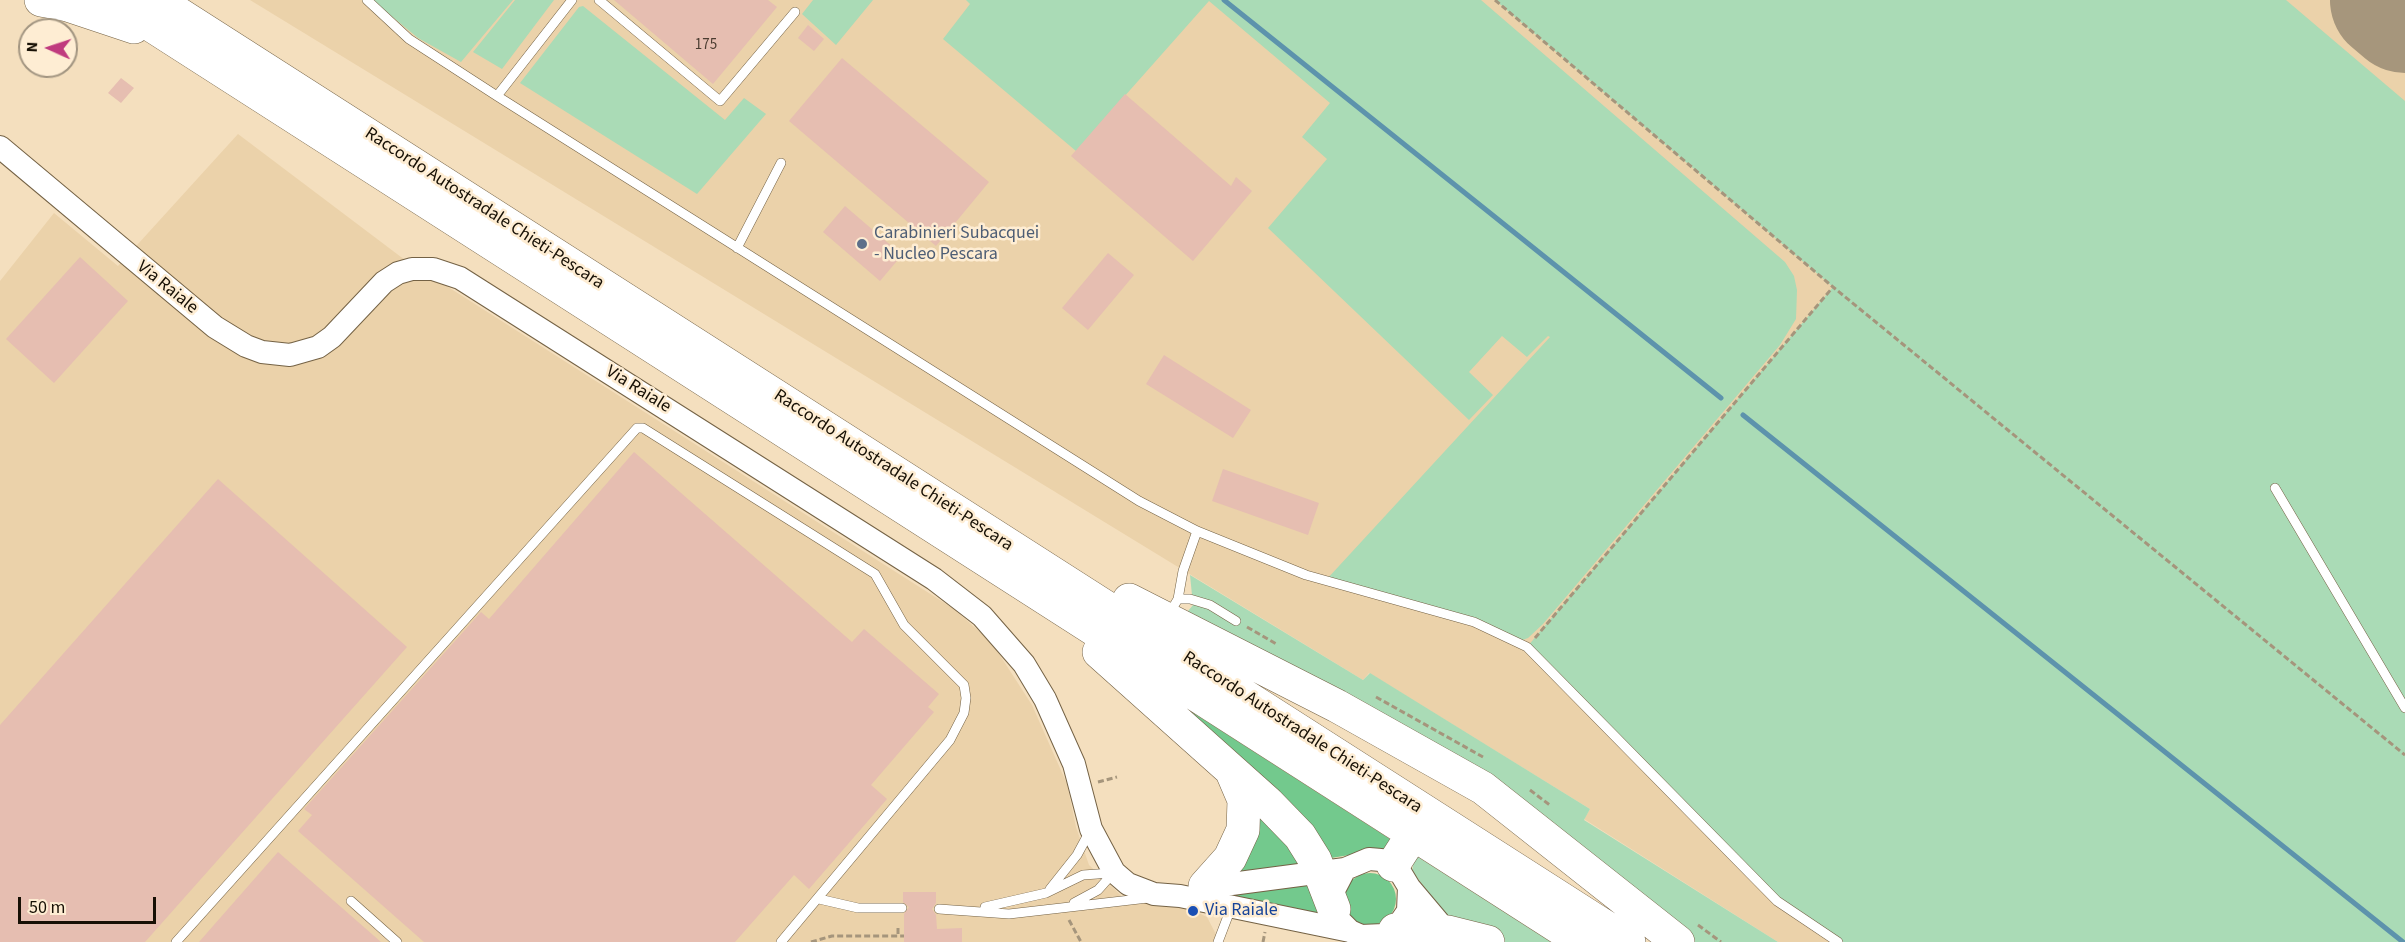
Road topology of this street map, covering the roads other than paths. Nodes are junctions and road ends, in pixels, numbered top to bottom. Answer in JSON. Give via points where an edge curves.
{"nodes":[{"id":1,"x":41,"y":0,"type":"edge"},
{"id":2,"x":111,"y":0,"type":"edge"},
{"id":3,"x":367,"y":0,"type":"edge"},
{"id":4,"x":572,"y":0,"type":"edge"},
{"id":5,"x":599,"y":0,"type":"edge"},
{"id":6,"x":795,"y":12,"type":"dead end"},
{"id":7,"x":156,"y":14,"type":"edge"},
{"id":8,"x":497,"y":96,"type":"junction"},
{"id":9,"x":0,"y":147,"type":"edge"},
{"id":10,"x":781,"y":163,"type":"dead end"},
{"id":11,"x":737,"y":248,"type":"junction"},
{"id":12,"x":2275,"y":488,"type":"dead end"},
{"id":13,"x":944,"y":504,"type":"junction"},
{"id":14,"x":1197,"y":531,"type":"junction"},
{"id":15,"x":1172,"y":609,"type":"junction"},
{"id":16,"x":1080,"y":621,"type":"junction"},
{"id":17,"x":1236,"y":621,"type":"dead end"},
{"id":18,"x":2405,"y":708,"type":"edge"},
{"id":19,"x":1231,"y":771,"type":"junction"},
{"id":20,"x":1091,"y":829,"type":"junction"},
{"id":21,"x":1402,"y":867,"type":"junction"},
{"id":22,"x":1332,"y":871,"type":"junction"},
{"id":23,"x":1114,"y":872,"type":"junction"},
{"id":24,"x":1193,"y":891,"type":"junction"},
{"id":25,"x":1046,"y":893,"type":"junction"},
{"id":26,"x":819,"y":899,"type":"junction"},
{"id":27,"x":351,"y":901,"type":"dead end"},
{"id":28,"x":1067,"y":906,"type":"junction"},
{"id":29,"x":902,"y":908,"type":"dead end"},
{"id":30,"x":1231,"y":908,"type":"junction"},
{"id":31,"x":939,"y":909,"type":"dead end"},
{"id":32,"x":973,"y":909,"type":"junction"},
{"id":33,"x":1361,"y":929,"type":"edge"},
{"id":34,"x":1451,"y":937,"type":"edge"},
{"id":35,"x":176,"y":942,"type":"edge"},
{"id":36,"x":397,"y":942,"type":"edge"},
{"id":37,"x":781,"y":942,"type":"edge"},
{"id":38,"x":1218,"y":942,"type":"edge"},
{"id":39,"x":1488,"y":942,"type":"edge"},
{"id":40,"x":1582,"y":942,"type":"edge"},
{"id":41,"x":1629,"y":942,"type":"edge"},
{"id":42,"x":1678,"y":942,"type":"edge"},
{"id":43,"x":1838,"y":942,"type":"edge"}],
"edges":[{"from":1,"to":7,"type":"highway","via":[[94,13],[128,27]]},
{"from":2,"to":7,"type":"highway","name":"Raccordo Autostradale Chieti-Pescara"},
{"from":3,"to":8,"type":"lane","via":[[409,39]]},
{"from":4,"to":8,"type":"lane"},
{"from":5,"to":6,"type":"lane","via":[[720,101]]},
{"from":7,"to":13,"type":"highway","name":"Raccordo Autostradale Chieti-Pescara"},
{"from":7,"to":16,"type":"highway","name":"Raccordo Autostradale Chieti-Pescara"},
{"from":8,"to":11,"type":"lane"},
{"from":9,"to":20,"type":"street","name":"Via Raiale","via":[[215,327],[262,352],[290,355],[318,347],[398,273],[433,269],[470,284],[934,579],[982,616],[1024,664],[1045,699],[1074,764]]},
{"from":10,"to":11,"type":"lane"},
{"from":11,"to":14,"type":"lane","via":[[1139,501]]},
{"from":12,"to":18,"type":"lane"},
{"from":13,"to":15,"type":"highway","via":[[985,514],[1105,588]]},
{"from":13,"to":41,"type":"highway","name":"Raccordo Autostradale Chieti-Pescara"},
{"from":14,"to":15,"type":"lane"},
{"from":14,"to":43,"type":"lane","via":[[1306,575],[1474,622],[1527,647],[1778,901]]},
{"from":15,"to":17,"type":"lane","via":[[1190,599],[1210,605]]},
{"from":15,"to":42,"type":"highway","via":[[1337,706],[1443,783],[1483,788]]},
{"from":16,"to":19,"type":"highway","via":[[1093,647]]},
{"from":16,"to":40,"type":"highway","name":"Raccordo Autostradale Chieti-Pescara"},
{"from":19,"to":22,"type":"highway"},
{"from":19,"to":24,"type":"highway","via":[[1244,800],[1243,830],[1230,858]]},
{"from":20,"to":23,"type":"street","name":"Via Raiale"},
{"from":20,"to":25,"type":"lane","via":[[1077,855]]},
{"from":21,"to":22,"type":"street","name":"Via Raiale","via":[[1369,859]]},
{"from":21,"to":33,"type":"street","via":[[1408,911]]},
{"from":21,"to":34,"type":"street"},
{"from":22,"to":24,"type":"street","name":"Via Raiale"},
{"from":22,"to":33,"type":"highway"},
{"from":23,"to":24,"type":"street","name":"Via Raiale","via":[[1144,892]]},
{"from":23,"to":25,"type":"lane","via":[[1083,875]]},
{"from":23,"to":28,"type":"lane","via":[[1098,890]]},
{"from":24,"to":28,"type":"lane"},
{"from":24,"to":30,"type":"street","name":"Via Raiale"},
{"from":25,"to":32,"type":"lane"},
{"from":26,"to":29,"type":"lane","via":[[858,908]]},
{"from":26,"to":35,"type":"lane","via":[[950,740],[964,713],[964,685],[904,625],[875,574],[643,428],[637,428]]},
{"from":26,"to":37,"type":"lane"},
{"from":27,"to":36,"type":"lane"},
{"from":28,"to":32,"type":"lane","via":[[1009,914]]},
{"from":30,"to":33,"type":"street","name":"Via Raiale"},
{"from":30,"to":38,"type":"lane"},
{"from":31,"to":32,"type":"lane"},
{"from":33,"to":34,"type":"highway"},
{"from":34,"to":39,"type":"highway"}]}
